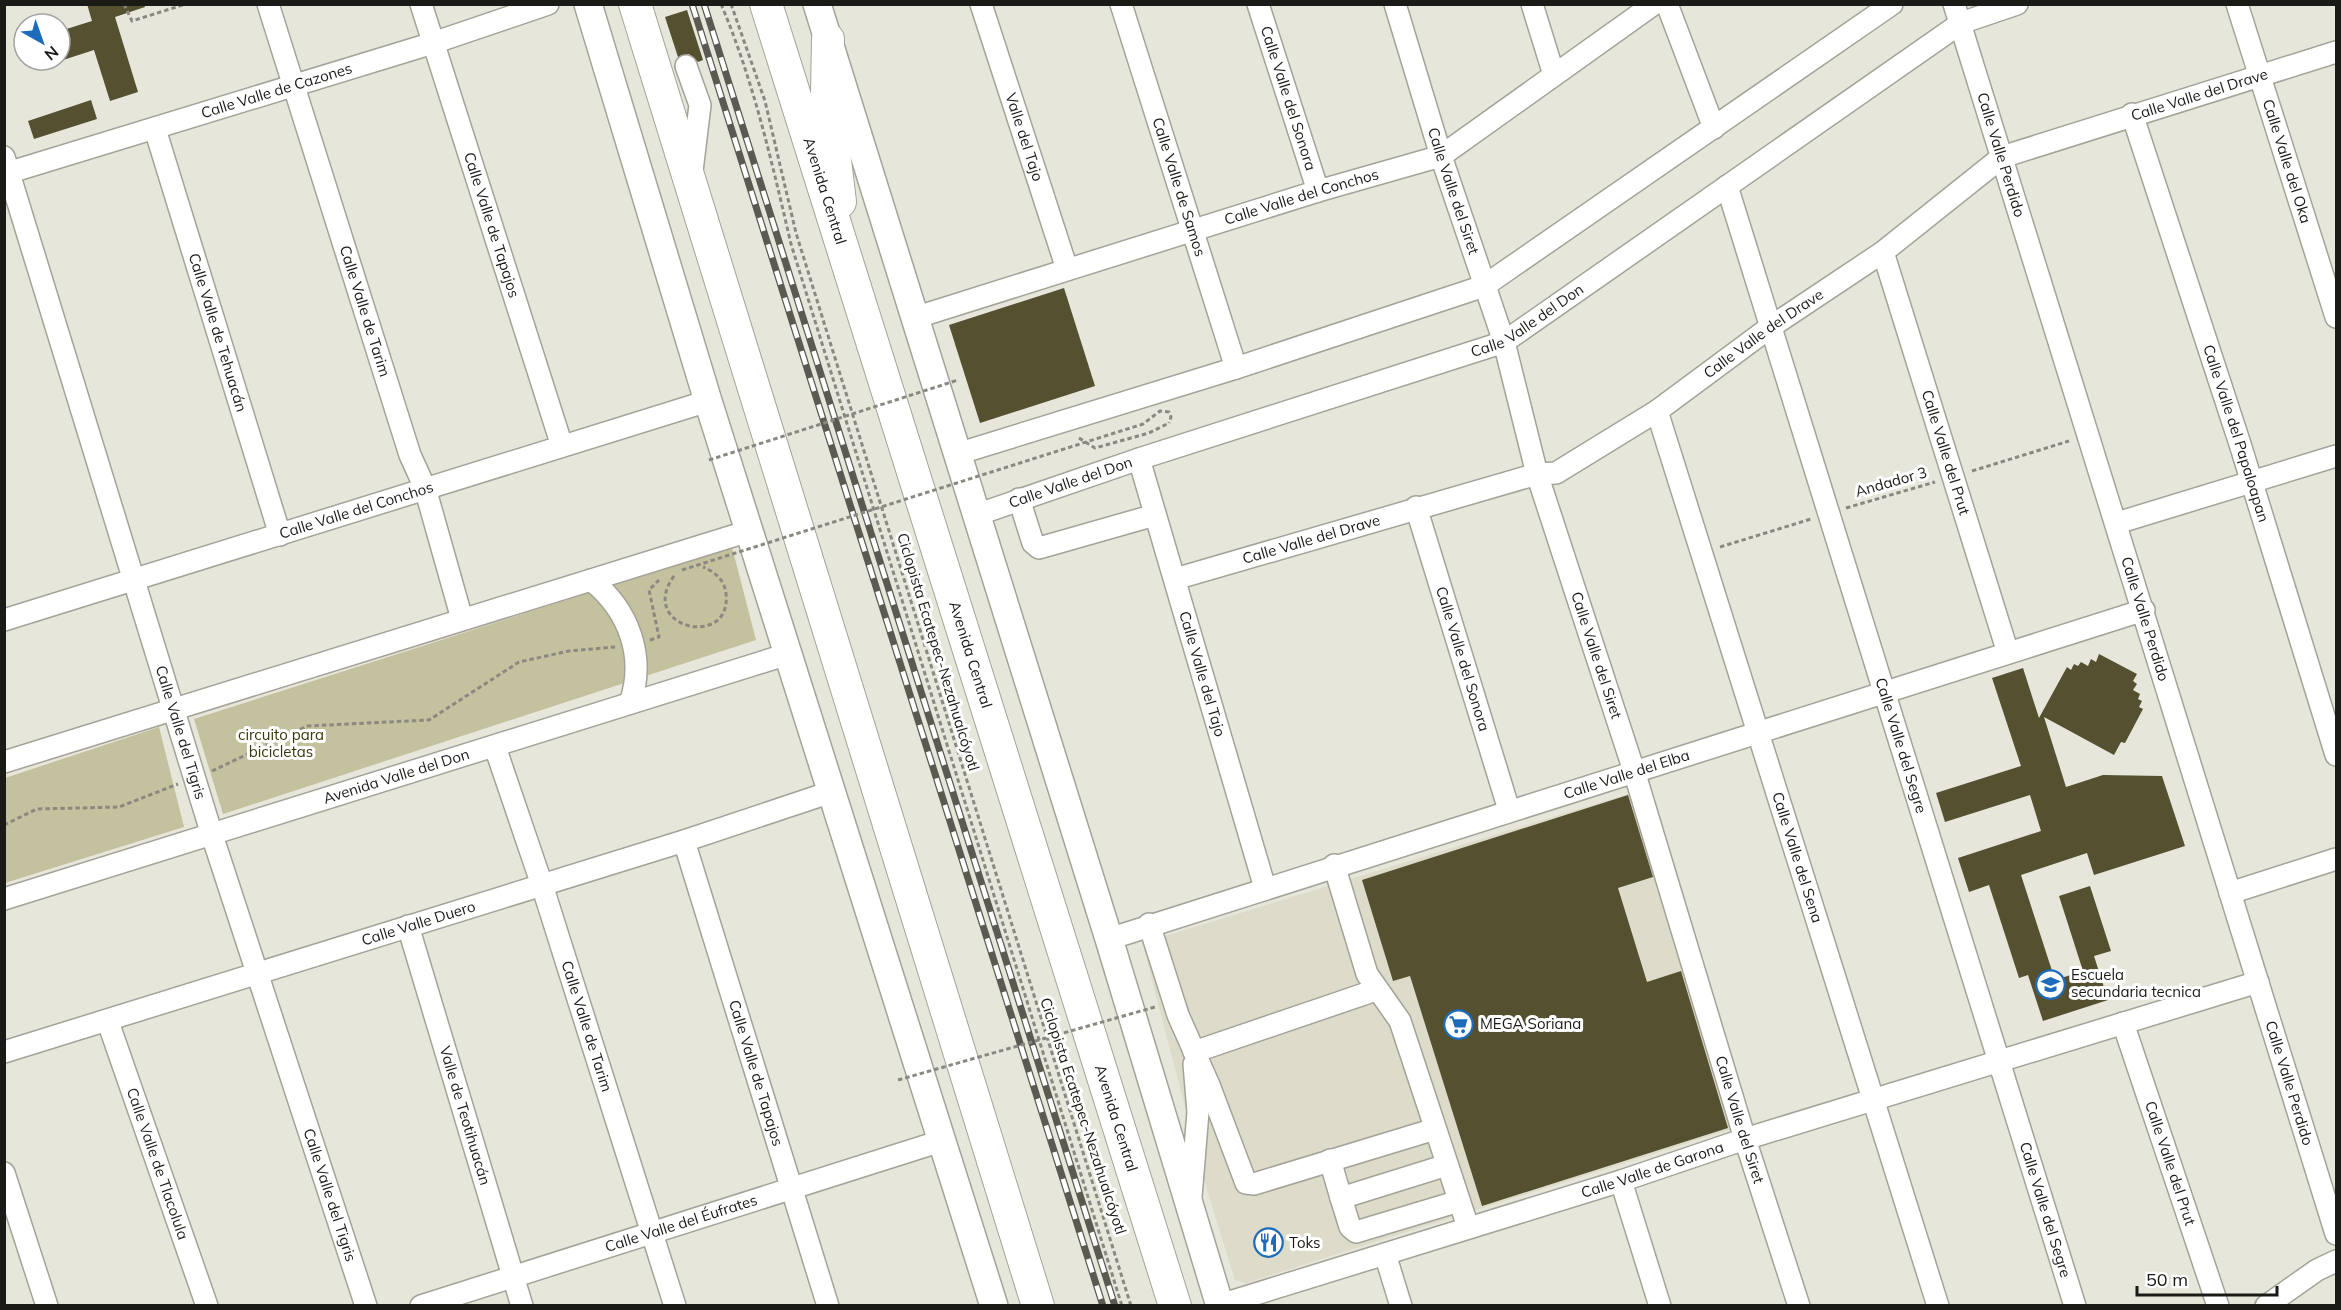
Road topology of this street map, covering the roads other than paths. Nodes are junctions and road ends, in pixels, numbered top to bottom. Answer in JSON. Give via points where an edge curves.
{"nodes":[{"id":1,"x":268,"y":4,"type":"edge"},
{"id":2,"x":421,"y":4,"type":"edge"},
{"id":3,"x":548,"y":4,"type":"edge"},
{"id":4,"x":588,"y":4,"type":"edge"},
{"id":5,"x":636,"y":4,"type":"edge"},
{"id":6,"x":766,"y":4,"type":"edge"},
{"id":7,"x":817,"y":4,"type":"edge"},
{"id":8,"x":981,"y":4,"type":"edge"},
{"id":9,"x":1121,"y":4,"type":"edge"},
{"id":10,"x":1258,"y":4,"type":"edge"},
{"id":11,"x":1395,"y":4,"type":"edge"},
{"id":12,"x":1532,"y":4,"type":"edge"},
{"id":13,"x":1653,"y":4,"type":"edge"},
{"id":14,"x":1667,"y":4,"type":"edge"},
{"id":15,"x":1892,"y":4,"type":"edge"},
{"id":16,"x":2017,"y":4,"type":"edge"},
{"id":17,"x":2237,"y":4,"type":"edge"},
{"id":18,"x":1958,"y":14,"type":"edge"},
{"id":19,"x":828,"y":39,"type":"junction"},
{"id":20,"x":433,"y":43,"type":"junction"},
{"id":21,"x":2337,"y":52,"type":"edge"},
{"id":22,"x":686,"y":66,"type":"dead end"},
{"id":23,"x":2260,"y":74,"type":"junction"},
{"id":24,"x":1554,"y":75,"type":"junction"},
{"id":25,"x":293,"y":85,"type":"junction"},
{"id":26,"x":2132,"y":114,"type":"junction"},
{"id":27,"x":1714,"y":128,"type":"junction"},
{"id":28,"x":155,"y":129,"type":"junction"},
{"id":29,"x":1442,"y":156,"type":"junction"},
{"id":30,"x":2002,"y":157,"type":"junction"},
{"id":31,"x":6,"y":168,"type":"edge"},
{"id":32,"x":691,"y":181,"type":"junction"},
{"id":33,"x":1727,"y":186,"type":"junction"},
{"id":34,"x":1318,"y":191,"type":"junction"},
{"id":35,"x":1192,"y":231,"type":"junction"},
{"id":36,"x":1883,"y":252,"type":"junction"},
{"id":37,"x":843,"y":253,"type":"junction"},
{"id":38,"x":1067,"y":269,"type":"junction"},
{"id":39,"x":1484,"y":286,"type":"junction"},
{"id":40,"x":2337,"y":317,"type":"edge"},
{"id":41,"x":914,"y":318,"type":"junction"},
{"id":42,"x":1769,"y":328,"type":"junction"},
{"id":43,"x":1504,"y":342,"type":"junction"},
{"id":44,"x":1236,"y":369,"type":"junction"},
{"id":45,"x":708,"y":401,"type":"junction"},
{"id":46,"x":1657,"y":411,"type":"junction"},
{"id":47,"x":562,"y":446,"type":"junction"},
{"id":48,"x":957,"y":454,"type":"junction"},
{"id":49,"x":2337,"y":456,"type":"edge"},
{"id":50,"x":1138,"y":459,"type":"junction"},
{"id":51,"x":1537,"y":474,"type":"junction"},
{"id":52,"x":2252,"y":482,"type":"junction"},
{"id":53,"x":425,"y":488,"type":"junction"},
{"id":54,"x":1019,"y":499,"type":"junction"},
{"id":55,"x":1416,"y":507,"type":"junction"},
{"id":56,"x":976,"y":515,"type":"junction"},
{"id":57,"x":1155,"y":515,"type":"junction"},
{"id":58,"x":2117,"y":523,"type":"junction"},
{"id":59,"x":749,"y":531,"type":"junction"},
{"id":60,"x":280,"y":535,"type":"junction"},
{"id":61,"x":1175,"y":579,"type":"junction"},
{"id":62,"x":591,"y":580,"type":"junction"},
{"id":63,"x":133,"y":581,"type":"junction"},
{"id":64,"x":2144,"y":610,"type":"junction"},
{"id":65,"x":462,"y":619,"type":"junction"},
{"id":66,"x":4,"y":620,"type":"edge"},
{"id":67,"x":2008,"y":653,"type":"junction"},
{"id":68,"x":788,"y":654,"type":"junction"},
{"id":69,"x":1883,"y":692,"type":"junction"},
{"id":70,"x":630,"y":703,"type":"junction"},
{"id":71,"x":173,"y":710,"type":"junction"},
{"id":72,"x":1759,"y":731,"type":"junction"},
{"id":73,"x":495,"y":747,"type":"junction"},
{"id":74,"x":2337,"y":755,"type":"edge"},
{"id":75,"x":4,"y":762,"type":"edge"},
{"id":76,"x":1634,"y":771,"type":"junction"},
{"id":77,"x":831,"y":792,"type":"junction"},
{"id":78,"x":1509,"y":810,"type":"junction"},
{"id":79,"x":212,"y":835,"type":"junction"},
{"id":80,"x":684,"y":841,"type":"junction"},
{"id":81,"x":2337,"y":859,"type":"edge"},
{"id":82,"x":1334,"y":865,"type":"junction"},
{"id":83,"x":542,"y":885,"type":"junction"},
{"id":84,"x":1265,"y":888,"type":"junction"},
{"id":85,"x":2230,"y":893,"type":"junction"},
{"id":86,"x":4,"y":898,"type":"edge"},
{"id":87,"x":1149,"y":924,"type":"junction"},
{"id":88,"x":408,"y":926,"type":"junction"},
{"id":89,"x":1109,"y":939,"type":"junction"},
{"id":90,"x":256,"y":974,"type":"junction"},
{"id":91,"x":2258,"y":982,"type":"junction"},
{"id":92,"x":1377,"y":990,"type":"junction"},
{"id":93,"x":108,"y":1022,"type":"junction"},
{"id":94,"x":2123,"y":1023,"type":"junction"},
{"id":95,"x":4,"y":1052,"type":"edge"},
{"id":96,"x":1194,"y":1052,"type":"junction"},
{"id":97,"x":2000,"y":1062,"type":"junction"},
{"id":98,"x":1874,"y":1100,"type":"junction"},
{"id":99,"x":974,"y":1103,"type":"junction"},
{"id":100,"x":1435,"y":1129,"type":"junction"},
{"id":101,"x":1745,"y":1139,"type":"junction"},
{"id":102,"x":941,"y":1141,"type":"junction"},
{"id":103,"x":1330,"y":1160,"type":"junction"},
{"id":104,"x":1447,"y":1165,"type":"junction"},
{"id":105,"x":4,"y":1173,"type":"edge"},
{"id":106,"x":1621,"y":1180,"type":"junction"},
{"id":107,"x":792,"y":1190,"type":"junction"},
{"id":108,"x":1341,"y":1198,"type":"junction"},
{"id":109,"x":1459,"y":1201,"type":"junction"},
{"id":110,"x":1190,"y":1206,"type":"junction"},
{"id":111,"x":1468,"y":1227,"type":"junction"},
{"id":112,"x":652,"y":1232,"type":"junction"},
{"id":113,"x":2337,"y":1234,"type":"edge"},
{"id":114,"x":1385,"y":1254,"type":"junction"},
{"id":115,"x":2337,"y":1261,"type":"edge"},
{"id":116,"x":1166,"y":1276,"type":"junction"},
{"id":117,"x":513,"y":1277,"type":"junction"},
{"id":118,"x":47,"y":1305,"type":"edge"},
{"id":119,"x":207,"y":1305,"type":"edge"},
{"id":120,"x":366,"y":1305,"type":"edge"},
{"id":121,"x":421,"y":1305,"type":"edge"},
{"id":122,"x":522,"y":1305,"type":"edge"},
{"id":123,"x":675,"y":1305,"type":"edge"},
{"id":124,"x":828,"y":1305,"type":"edge"},
{"id":125,"x":994,"y":1305,"type":"edge"},
{"id":126,"x":1015,"y":1305,"type":"edge"},
{"id":127,"x":1038,"y":1305,"type":"edge"},
{"id":128,"x":1175,"y":1305,"type":"edge"},
{"id":129,"x":1184,"y":1305,"type":"edge"},
{"id":130,"x":1220,"y":1305,"type":"edge"},
{"id":131,"x":1401,"y":1305,"type":"edge"},
{"id":132,"x":1660,"y":1305,"type":"edge"},
{"id":133,"x":1799,"y":1305,"type":"edge"},
{"id":134,"x":1938,"y":1305,"type":"edge"},
{"id":135,"x":2075,"y":1305,"type":"edge"},
{"id":136,"x":2218,"y":1305,"type":"edge"},
{"id":137,"x":2266,"y":1305,"type":"edge"}],
"edges":[{"from":1,"to":25,"type":"street","name":"Calle Valle de Tarim"},
{"from":2,"to":20,"type":"street","name":"Calle Valle de Tapajos"},
{"from":3,"to":20,"type":"street","name":"Calle Valle de Cazones"},
{"from":4,"to":45,"type":"main road"},
{"from":5,"to":32,"type":"highway"},
{"from":6,"to":37,"type":"highway","name":"Avenida Central"},
{"from":7,"to":19,"type":"main road"},
{"from":8,"to":38,"type":"street","name":"Valle del Tajo"},
{"from":9,"to":35,"type":"street","name":"Calle Valle de Samos"},
{"from":10,"to":34,"type":"street","name":"Calle Valle del Sonora"},
{"from":11,"to":29,"type":"street","name":"Calle Valle del Siret"},
{"from":12,"to":24,"type":"street"},
{"from":13,"to":24,"type":"street","name":"Calle Valle del Conchos"},
{"from":14,"to":27,"type":"street"},
{"from":15,"to":27,"type":"street"},
{"from":16,"to":18,"type":"street","name":"Calle Valle del Don"},
{"from":17,"to":23,"type":"street","name":"Calle Valle del Oka"},
{"from":18,"to":30,"type":"street","name":"Calle Valle Perdido"},
{"from":18,"to":33,"type":"street","name":"Calle Valle del Don"},
{"from":19,"to":37,"type":"highway","via":[[827,93],[838,168]]},
{"from":19,"to":41,"type":"main road"},
{"from":20,"to":25,"type":"street","name":"Calle Valle de Cazones"},
{"from":20,"to":47,"type":"street","name":"Calle Valle de Tapajos"},
{"from":21,"to":23,"type":"street","name":"Calle Valle del Drave"},
{"from":22,"to":32,"type":"street","via":[[700,105]]},
{"from":23,"to":26,"type":"street","name":"Calle Valle del Drave"},
{"from":23,"to":40,"type":"street","name":"Calle Valle del Oka"},
{"from":24,"to":29,"type":"street","name":"Calle Valle del Conchos"},
{"from":25,"to":28,"type":"street","name":"Calle Valle de Cazones"},
{"from":25,"to":53,"type":"street","name":"Calle Valle de Tarim","via":[[410,455]]},
{"from":26,"to":30,"type":"street","name":"Calle Valle del Drave"},
{"from":26,"to":52,"type":"street","name":"Calle Valle del Papaloapan"},
{"from":27,"to":39,"type":"street"},
{"from":28,"to":31,"type":"street","name":"Calle Valle de Cazones"},
{"from":28,"to":60,"type":"street","name":"Calle Valle de Tehuacán"},
{"from":29,"to":34,"type":"street","name":"Calle Valle del Conchos"},
{"from":29,"to":39,"type":"street","name":"Calle Valle del Siret"},
{"from":30,"to":36,"type":"street","name":"Calle Valle del Drave"},
{"from":30,"to":58,"type":"street","name":"Calle Valle Perdido"},
{"from":31,"to":63,"type":"street","name":"Calle Valle del Tigris"},
{"from":32,"to":99,"type":"highway"},
{"from":33,"to":42,"type":"street","name":"Calle Valle del Segre"},
{"from":33,"to":43,"type":"street","name":"Calle Valle del Don"},
{"from":34,"to":35,"type":"street","name":"Calle Valle del Conchos"},
{"from":35,"to":38,"type":"street","name":"Calle Valle del Conchos"},
{"from":35,"to":44,"type":"street","name":"Calle Valle de Samos"},
{"from":36,"to":42,"type":"street","name":"Calle Valle del Drave"},
{"from":36,"to":67,"type":"street","name":"Calle Valle del Prut"},
{"from":37,"to":116,"type":"highway","name":"Avenida Central"},
{"from":38,"to":41,"type":"street","name":"Calle Valle del Conchos"},
{"from":39,"to":43,"type":"street","name":"Calle Valle del Siret"},
{"from":39,"to":44,"type":"street"},
{"from":41,"to":48,"type":"main road"},
{"from":42,"to":46,"type":"street","name":"Calle Valle del Drave"},
{"from":42,"to":69,"type":"street","name":"Calle Valle del Segre"},
{"from":43,"to":50,"type":"street","name":"Calle Valle del Don"},
{"from":43,"to":51,"type":"street","name":"Calle Valle del Siret"},
{"from":44,"to":48,"type":"street"},
{"from":45,"to":47,"type":"street","name":"Calle Valle del Conchos"},
{"from":45,"to":59,"type":"main road"},
{"from":46,"to":51,"type":"street","name":"Calle Valle del Drave","via":[[1572,465],[1556,473]]},
{"from":46,"to":72,"type":"street","name":"Calle Valle del Sena"},
{"from":47,"to":53,"type":"street","name":"Calle Valle del Conchos"},
{"from":48,"to":56,"type":"main road"},
{"from":49,"to":52,"type":"street"},
{"from":50,"to":54,"type":"street","name":"Calle Valle del Don"},
{"from":50,"to":57,"type":"street","name":"Calle Valle del Tajo"},
{"from":51,"to":55,"type":"street","name":"Calle Valle del Drave"},
{"from":51,"to":76,"type":"street","name":"Calle Valle del Siret"},
{"from":52,"to":58,"type":"street"},
{"from":52,"to":74,"type":"street","name":"Calle Valle del Papaloapan"},
{"from":53,"to":60,"type":"street","name":"Calle Valle del Conchos"},
{"from":53,"to":65,"type":"street","name":"Calle Valle de Tarim"},
{"from":54,"to":56,"type":"street","name":"Calle Valle del Don"},
{"from":54,"to":57,"type":"street","via":[[1033,543],[1039,548]]},
{"from":55,"to":61,"type":"street","name":"Calle Valle del Drave"},
{"from":55,"to":78,"type":"street","name":"Calle Valle del Sonora"},
{"from":56,"to":89,"type":"main road"},
{"from":57,"to":61,"type":"street","name":"Calle Valle del Tajo"},
{"from":58,"to":64,"type":"street","name":"Calle Valle Perdido"},
{"from":59,"to":62,"type":"street"},
{"from":59,"to":68,"type":"main road"},
{"from":60,"to":63,"type":"street","name":"Calle Valle del Conchos"},
{"from":61,"to":84,"type":"street","name":"Calle Valle del Tajo"},
{"from":62,"to":65,"type":"street"},
{"from":62,"to":70,"type":"street","via":[[620,610],[634,646],[636,687]]},
{"from":63,"to":66,"type":"street","name":"Calle Valle del Conchos"},
{"from":63,"to":71,"type":"street","name":"Calle Valle del Tigris"},
{"from":64,"to":67,"type":"street","name":"Calle Valle del Elba"},
{"from":64,"to":85,"type":"street","name":"Calle Valle Perdido"},
{"from":65,"to":71,"type":"street"},
{"from":67,"to":69,"type":"street","name":"Calle Valle del Elba"},
{"from":68,"to":70,"type":"street","name":"Avenida Valle del Don"},
{"from":68,"to":77,"type":"main road"},
{"from":69,"to":72,"type":"street","name":"Calle Valle del Elba"},
{"from":69,"to":97,"type":"street","name":"Calle Valle del Segre"},
{"from":70,"to":73,"type":"street","name":"Avenida Valle del Don"},
{"from":71,"to":75,"type":"street"},
{"from":71,"to":79,"type":"street","name":"Calle Valle del Tigris"},
{"from":72,"to":76,"type":"street","name":"Calle Valle del Elba"},
{"from":72,"to":98,"type":"street","name":"Calle Valle del Sena"},
{"from":73,"to":79,"type":"street","name":"Avenida Valle del Don"},
{"from":73,"to":83,"type":"street","name":"Calle Valle de Tarim"},
{"from":76,"to":78,"type":"street","name":"Calle Valle del Elba"},
{"from":76,"to":101,"type":"street","name":"Calle Valle del Siret"},
{"from":77,"to":80,"type":"street","name":"Calle Valle Duero"},
{"from":77,"to":102,"type":"main road"},
{"from":78,"to":82,"type":"street","name":"Calle Valle del Elba"},
{"from":79,"to":86,"type":"street","name":"Avenida Valle del Don"},
{"from":79,"to":90,"type":"street","name":"Calle Valle del Tigris"},
{"from":80,"to":83,"type":"street","name":"Calle Valle Duero"},
{"from":80,"to":107,"type":"street","name":"Calle Valle de Tapajos"},
{"from":81,"to":85,"type":"street"},
{"from":82,"to":84,"type":"street","name":"Calle Valle del Elba"},
{"from":82,"to":92,"type":"street","via":[[1360,956]]},
{"from":83,"to":88,"type":"street","name":"Calle Valle Duero"},
{"from":83,"to":112,"type":"street","name":"Calle Valle de Tarim"},
{"from":84,"to":87,"type":"street","name":"Calle Valle del Elba"},
{"from":85,"to":91,"type":"street","name":"Calle Valle Perdido"},
{"from":87,"to":89,"type":"street","name":"Calle Valle del Elba"},
{"from":87,"to":96,"type":"street"},
{"from":88,"to":90,"type":"street","name":"Calle Valle Duero"},
{"from":88,"to":117,"type":"street","name":"Valle de Teotihuacán"},
{"from":89,"to":110,"type":"main road"},
{"from":90,"to":93,"type":"street","name":"Calle Valle Duero"},
{"from":90,"to":120,"type":"street","name":"Calle Valle del Tigris"},
{"from":91,"to":94,"type":"street","name":"Calle Valle de Garona"},
{"from":91,"to":113,"type":"street","name":"Calle Valle Perdido"},
{"from":92,"to":96,"type":"street"},
{"from":92,"to":100,"type":"street","via":[[1400,1021]]},
{"from":93,"to":95,"type":"street","name":"Calle Valle Duero"},
{"from":93,"to":119,"type":"street","name":"Calle Valle de Tlacolula"},
{"from":94,"to":97,"type":"street","name":"Calle Valle de Garona"},
{"from":94,"to":136,"type":"street","name":"Calle Valle del Prut"},
{"from":96,"to":103,"type":"street","via":[[1245,1183],[1254,1184]]},
{"from":96,"to":110,"type":"street","via":[[1198,1112]]},
{"from":97,"to":98,"type":"street","name":"Calle Valle de Garona"},
{"from":97,"to":135,"type":"street","name":"Calle Valle del Segre"},
{"from":98,"to":101,"type":"street","name":"Calle Valle de Garona"},
{"from":98,"to":134,"type":"street","name":"Calle Valle del Sena"},
{"from":99,"to":126,"type":"highway","via":[[988,1197]]},
{"from":99,"to":127,"type":"highway"},
{"from":100,"to":103,"type":"street"},
{"from":100,"to":104,"type":"street"},
{"from":101,"to":106,"type":"street","name":"Calle Valle de Garona"},
{"from":101,"to":133,"type":"street","name":"Calle Valle del Siret"},
{"from":102,"to":107,"type":"street","name":"Calle Valle del Éufrates"},
{"from":102,"to":125,"type":"main road"},
{"from":103,"to":108,"type":"street"},
{"from":104,"to":108,"type":"street"},
{"from":104,"to":109,"type":"street"},
{"from":105,"to":118,"type":"street"},
{"from":106,"to":111,"type":"street","name":"Calle Valle de Garona"},
{"from":106,"to":132,"type":"street"},
{"from":107,"to":112,"type":"street","name":"Calle Valle del Éufrates"},
{"from":107,"to":124,"type":"street","name":"Calle Valle de Tapajos"},
{"from":108,"to":109,"type":"street","via":[[1350,1227],[1356,1232]]},
{"from":109,"to":111,"type":"street"},
{"from":110,"to":130,"type":"main road"},
{"from":111,"to":114,"type":"street","name":"Calle Valle de Garona"},
{"from":112,"to":117,"type":"street","name":"Calle Valle del Éufrates"},
{"from":112,"to":123,"type":"street","name":"Calle Valle de Tarim"},
{"from":114,"to":130,"type":"street","name":"Calle Valle de Garona"},
{"from":114,"to":131,"type":"street"},
{"from":115,"to":137,"type":"street"},
{"from":116,"to":128,"type":"highway","name":"Avenida Central"},
{"from":116,"to":129,"type":"highway"},
{"from":117,"to":121,"type":"street","name":"Calle Valle del Éufrates"},
{"from":117,"to":122,"type":"street","name":"Valle de Teotihuacán"}]}
